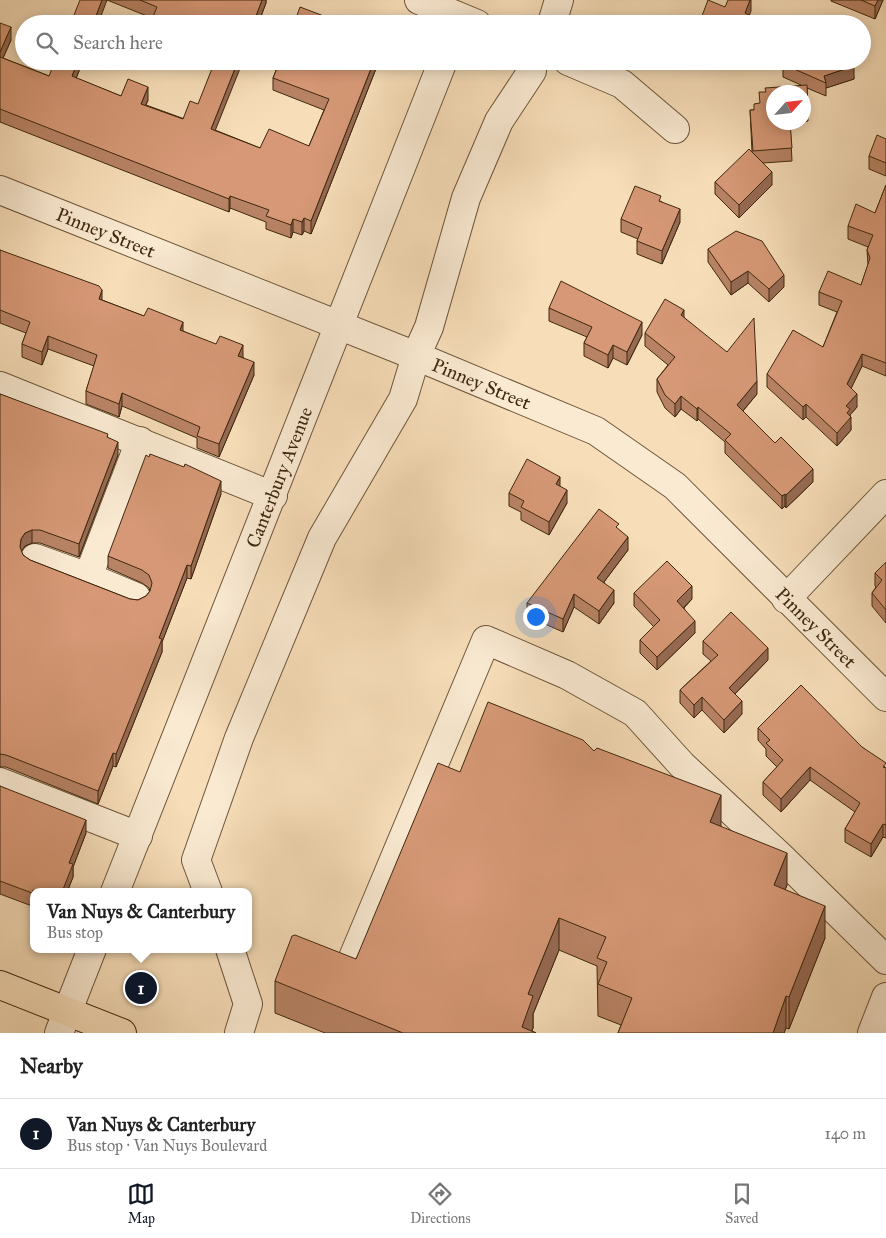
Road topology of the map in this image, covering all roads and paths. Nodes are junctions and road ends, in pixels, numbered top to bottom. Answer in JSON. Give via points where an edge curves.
{"nodes":[{"id":1,"x":419,"y":0,"type":"edge"},
{"id":2,"x":463,"y":15,"type":"edge"},
{"id":3,"x":439,"y":70,"type":"edge"},
{"id":4,"x":589,"y":70,"type":"edge"},
{"id":5,"x":532,"y":71,"type":"dead end"},
{"id":6,"x":675,"y":130,"type":"dead end"},
{"id":7,"x":0,"y":190,"type":"edge"},
{"id":8,"x":338,"y":326,"type":"junction"},
{"id":9,"x":416,"y":356,"type":"junction"},
{"id":10,"x":0,"y":386,"type":"edge"},
{"id":11,"x":140,"y":441,"type":"junction"},
{"id":12,"x":886,"y":494,"type":"edge"},
{"id":13,"x":273,"y":496,"type":"junction"},
{"id":14,"x":35,"y":558,"type":"dead end"},
{"id":15,"x":88,"y":577,"type":"junction"},
{"id":16,"x":136,"y":598,"type":"edge"},
{"id":17,"x":786,"y":599,"type":"junction"},
{"id":18,"x":886,"y":697,"type":"edge"},
{"id":19,"x":0,"y":782,"type":"edge"},
{"id":20,"x":138,"y":836,"type":"junction"},
{"id":21,"x":117,"y":888,"type":"edge"},
{"id":22,"x":206,"y":888,"type":"edge"},
{"id":23,"x":90,"y":953,"type":"edge"},
{"id":24,"x":231,"y":953,"type":"edge"},
{"id":25,"x":352,"y":960,"type":"edge"},
{"id":26,"x":886,"y":960,"type":"edge"},
{"id":27,"x":0,"y":985,"type":"edge"},
{"id":28,"x":886,"y":997,"type":"edge"},
{"id":29,"x":64,"y":1022,"type":"edge"},
{"id":30,"x":873,"y":1031,"type":"edge"},
{"id":31,"x":122,"y":1033,"type":"edge"},
{"id":32,"x":239,"y":1033,"type":"edge"}],
"edges":[{"from":1,"to":2,"type":"street"},
{"from":3,"to":8,"type":"street","name":"Canterbury Avenue"},
{"from":4,"to":6,"type":"street","via":[[622,84]]},
{"from":5,"to":9,"type":"street","via":[[499,121],[466,198],[430,326]]},
{"from":7,"to":8,"type":"street","name":"Pinney Street"},
{"from":8,"to":9,"type":"street","name":"Pinney Street"},
{"from":8,"to":13,"type":"street","name":"Canterbury Avenue"},
{"from":9,"to":17,"type":"street","name":"Pinney Street","via":[[596,431],[675,486]]},
{"from":9,"to":22,"type":"street","via":[[403,399],[322,538],[239,738],[196,860]]},
{"from":10,"to":11,"type":"street"},
{"from":11,"to":13,"type":"street"},
{"from":11,"to":15,"type":"street"},
{"from":12,"to":17,"type":"street"},
{"from":13,"to":20,"type":"street","name":"Canterbury Avenue"},
{"from":14,"to":15,"type":"street"},
{"from":15,"to":16,"type":"street"},
{"from":17,"to":18,"type":"street","name":"Pinney Street"},
{"from":19,"to":20,"type":"street"},
{"from":20,"to":21,"type":"street","name":"Canterbury Avenue"},
{"from":23,"to":29,"type":"street"},
{"from":24,"to":32,"type":"street","via":[[248,1004]]},
{"from":25,"to":26,"type":"street","via":[[486,640],[567,675],[635,714],[682,765]]},
{"from":27,"to":29,"type":"main road"},
{"from":28,"to":30,"type":"street"},
{"from":29,"to":31,"type":"main road"}]}
